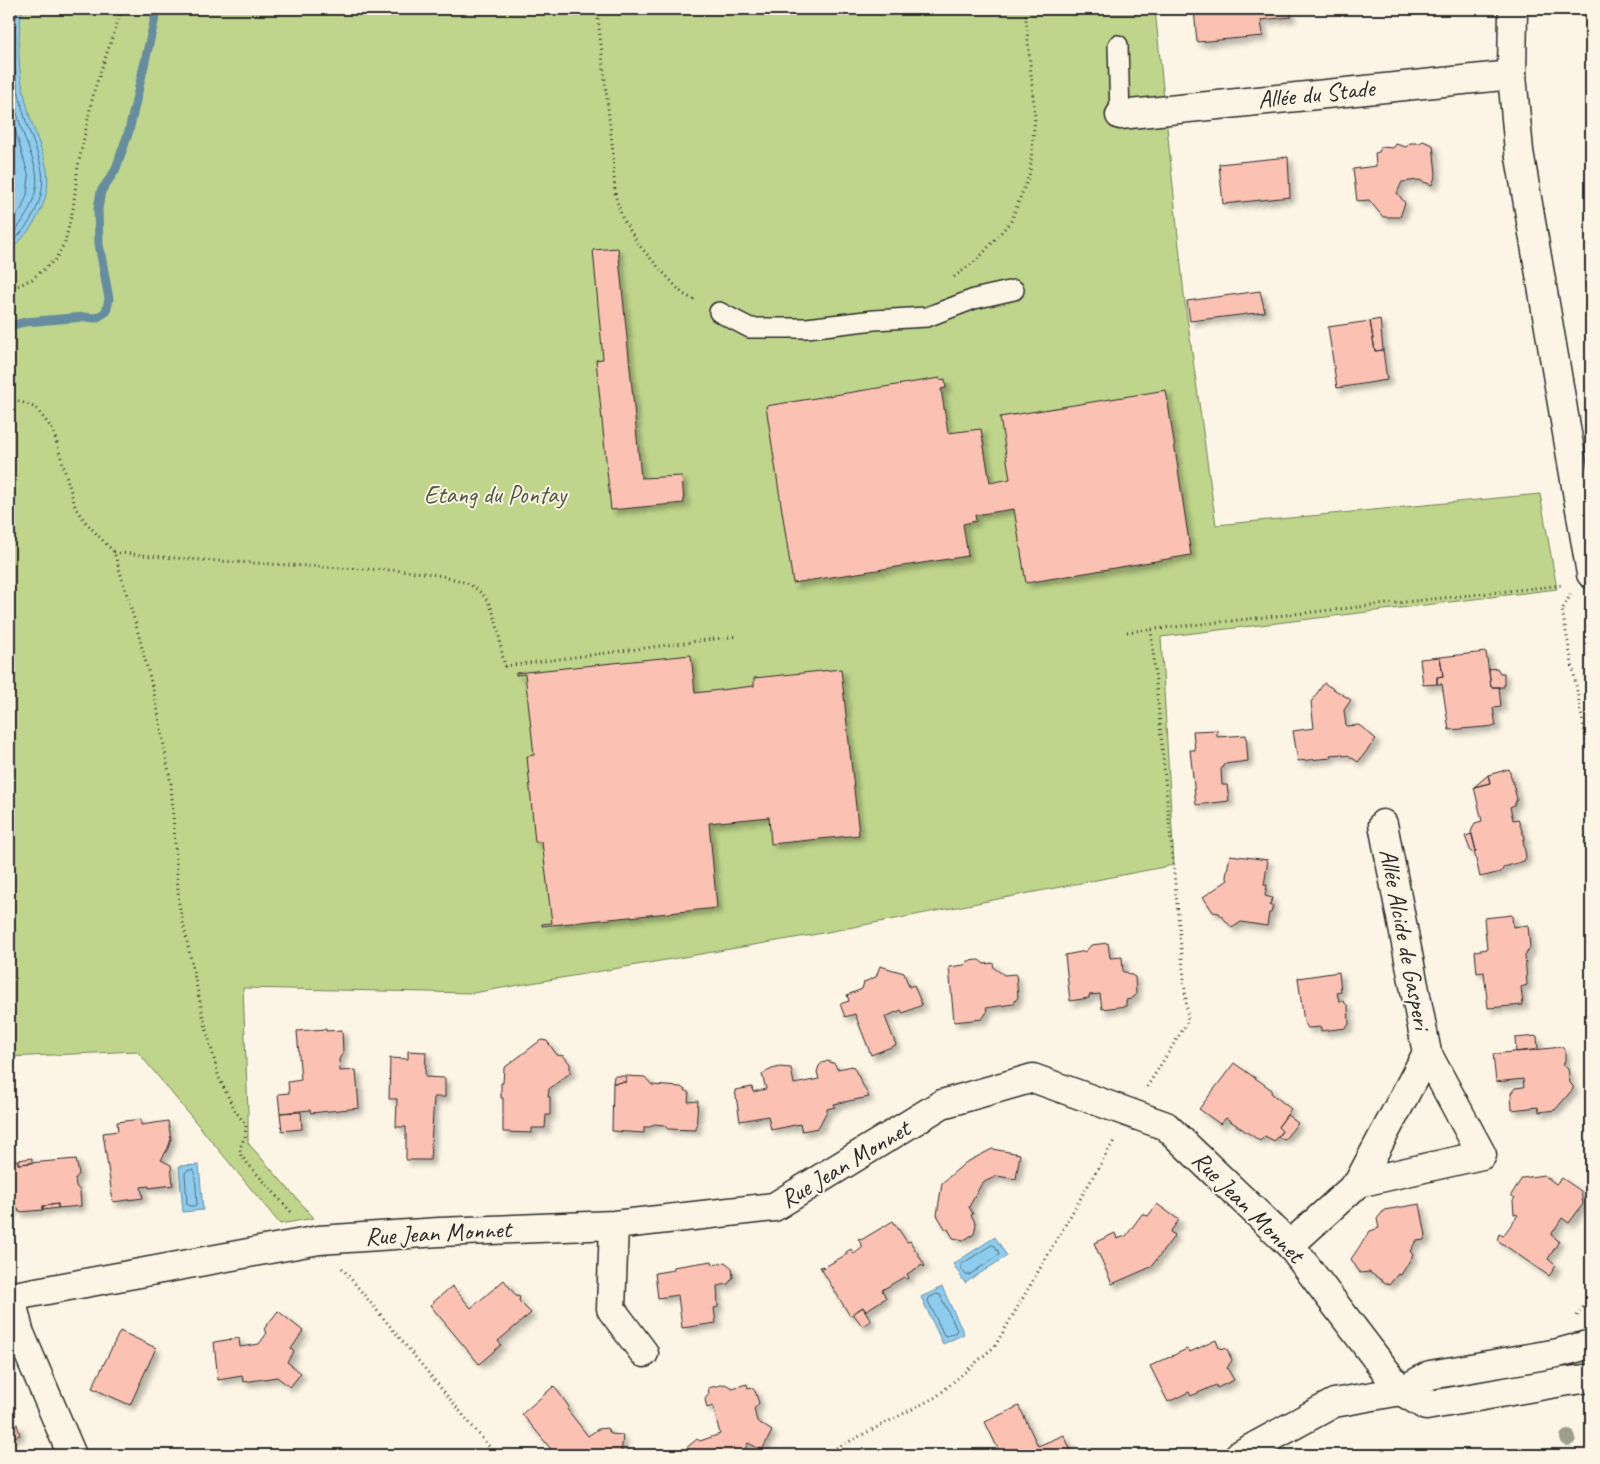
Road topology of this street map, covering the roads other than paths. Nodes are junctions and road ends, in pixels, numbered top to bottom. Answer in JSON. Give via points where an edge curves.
{"nodes":[{"id":1,"x":1513,"y":9,"type":"edge"},
{"id":2,"x":1118,"y":45,"type":"dead end"},
{"id":3,"x":1512,"y":75,"type":"junction"},
{"id":4,"x":1120,"y":114,"type":"joint"},
{"id":5,"x":1014,"y":290,"type":"dead end"},
{"id":6,"x":719,"y":312,"type":"road end"},
{"id":7,"x":1584,"y":494,"type":"edge"},
{"id":8,"x":1582,"y":582,"type":"edge"},
{"id":9,"x":1383,"y":824,"type":"dead end"},
{"id":10,"x":1427,"y":1053,"type":"junction"},
{"id":11,"x":1358,"y":1183,"type":"junction"},
{"id":12,"x":614,"y":1225,"type":"junction"},
{"id":13,"x":1290,"y":1245,"type":"junction"},
{"id":14,"x":10,"y":1297,"type":"edge"},
{"id":15,"x":1591,"y":1344,"type":"edge"},
{"id":16,"x":644,"y":1353,"type":"dead end"},
{"id":17,"x":1591,"y":1378,"type":"edge"},
{"id":18,"x":1401,"y":1391,"type":"junction"},
{"id":19,"x":72,"y":1455,"type":"edge"},
{"id":20,"x":1239,"y":1455,"type":"edge"}],
"edges":[{"from":1,"to":3,"type":"street"},
{"from":2,"to":4,"type":"lane"},
{"from":3,"to":4,"type":"street","name":"Allée du Stade"},
{"from":3,"to":7,"type":"street","via":[[1519,152]]},
{"from":5,"to":6,"type":"lane","via":[[974,299],[927,317],[807,328],[750,328]]},
{"from":7,"to":8,"type":"street"},
{"from":9,"to":10,"type":"street","name":"Allée Alcide de Gasperi"},
{"from":10,"to":11,"type":"street","name":"Allée Alcide de Gasperi"},
{"from":10,"to":11,"type":"street","name":"Allée Alcide de Gasperi","via":[[1482,1156]]},
{"from":11,"to":13,"type":"street","name":"Allée Alcide de Gasperi"},
{"from":12,"to":13,"type":"street","name":"Rue Jean Monnet","via":[[774,1207],[942,1104],[1033,1078],[1166,1126]]},
{"from":12,"to":14,"type":"street","name":"Rue Jean Monnet","via":[[319,1240]]},
{"from":12,"to":16,"type":"street","via":[[611,1309]]},
{"from":13,"to":18,"type":"street","name":"Rue Jean Monnet"},
{"from":14,"to":19,"type":"street","via":[[19,1331]]},
{"from":15,"to":18,"type":"street","via":[[1558,1353],[1430,1375]]},
{"from":17,"to":18,"type":"street","via":[[1426,1406]]},
{"from":18,"to":20,"type":"street","via":[[1334,1403]]}]}
